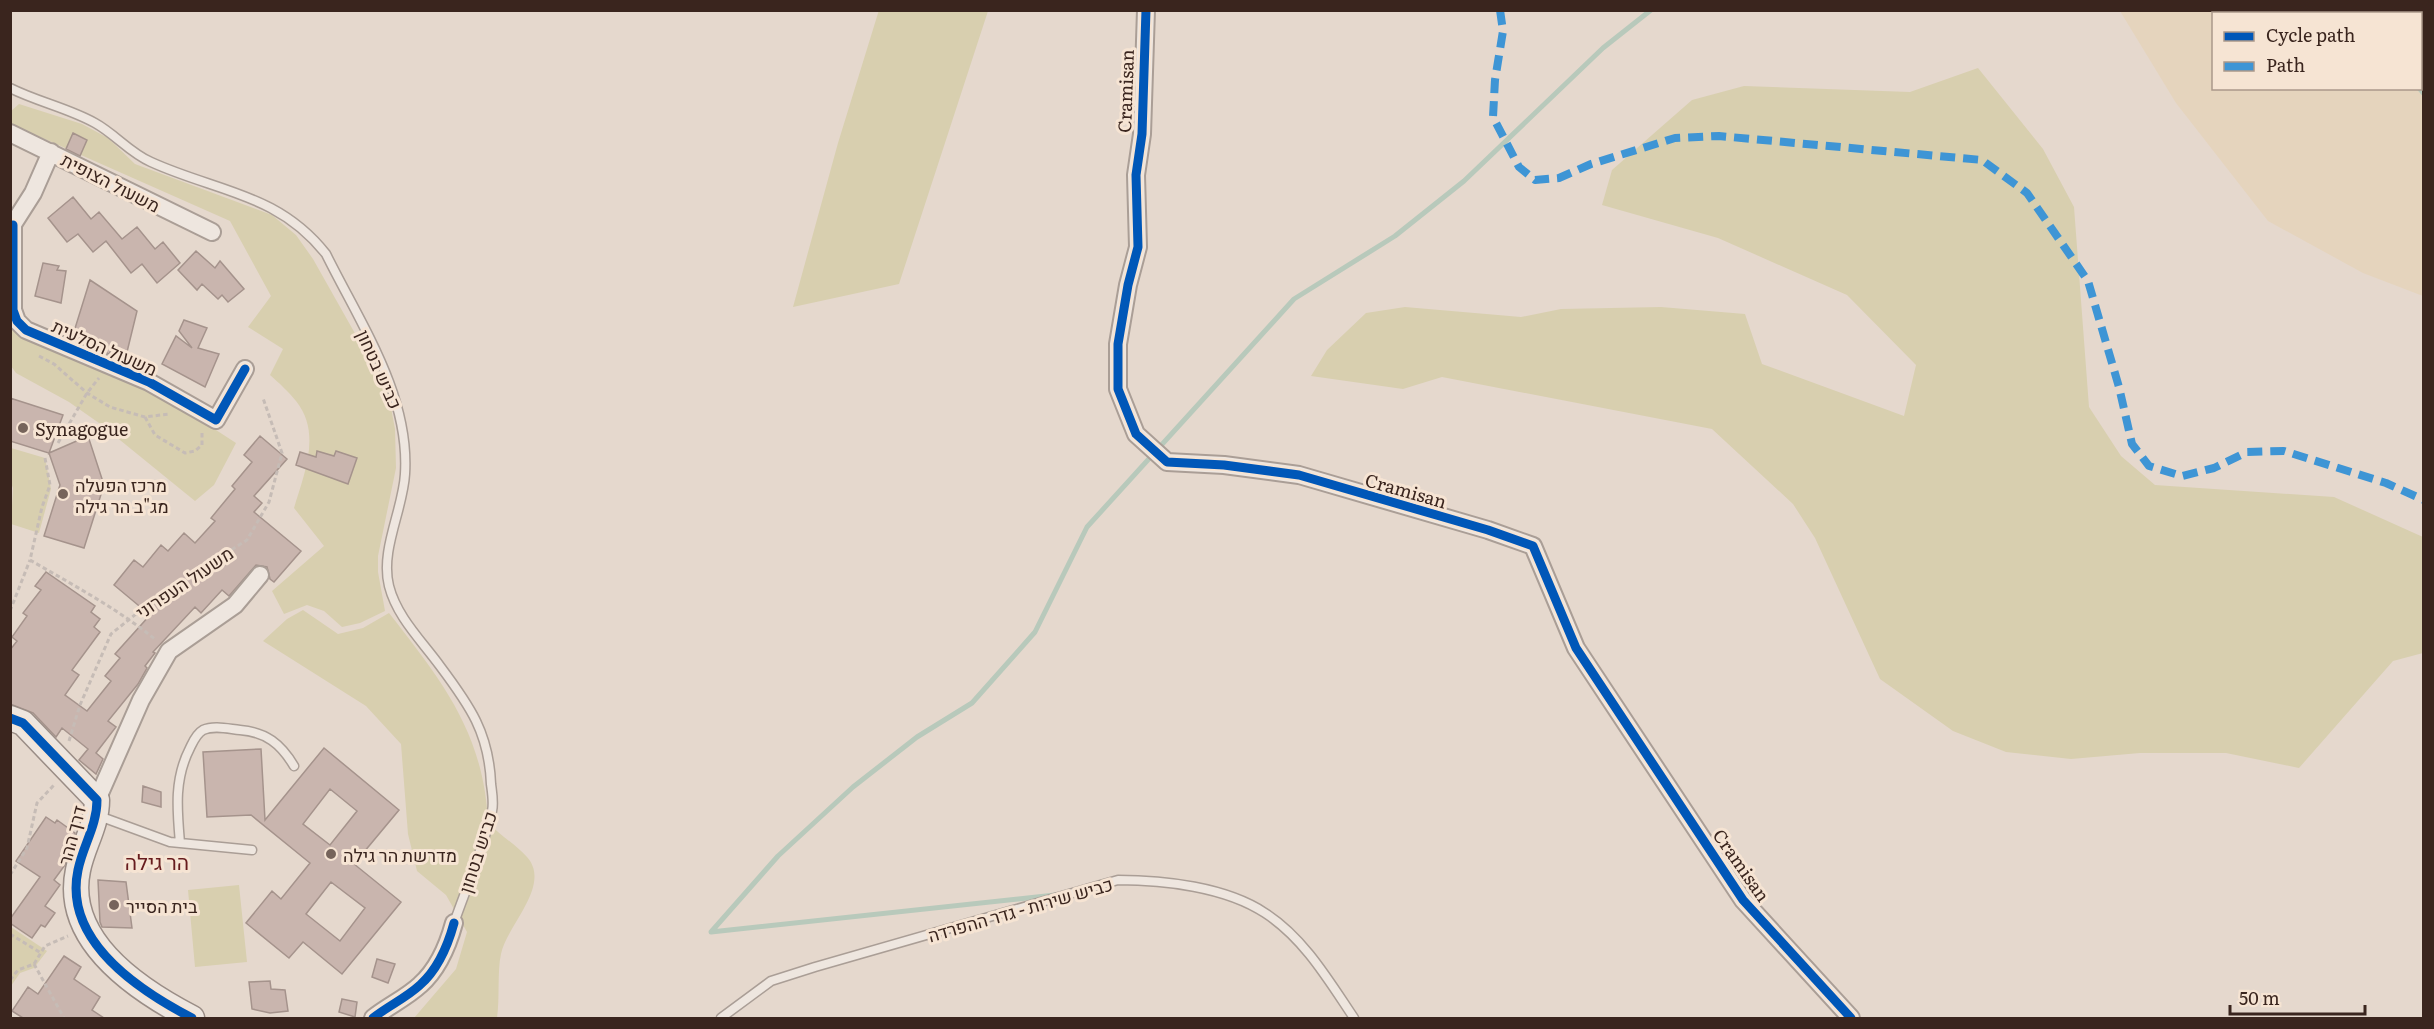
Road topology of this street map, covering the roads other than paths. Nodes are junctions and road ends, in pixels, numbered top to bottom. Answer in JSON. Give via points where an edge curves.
{"nodes":[{"id":1,"x":1146,"y":10,"type":"edge"},
{"id":2,"x":10,"y":88,"type":"edge"},
{"id":3,"x":10,"y":133,"type":"edge"},
{"id":4,"x":51,"y":152,"type":"junction"},
{"id":5,"x":12,"y":227,"type":"edge"},
{"id":6,"x":212,"y":232,"type":"dead end"},
{"id":7,"x":245,"y":369,"type":"dead end"},
{"id":8,"x":260,"y":575,"type":"dead end"},
{"id":9,"x":10,"y":718,"type":"edge"},
{"id":10,"x":294,"y":766,"type":"dead end"},
{"id":11,"x":97,"y":807,"type":"junction"},
{"id":12,"x":180,"y":843,"type":"junction"},
{"id":13,"x":252,"y":850,"type":"dead end"},
{"id":14,"x":454,"y":923,"type":"joint"},
{"id":15,"x":192,"y":1018,"type":"edge"},
{"id":16,"x":373,"y":1018,"type":"edge"},
{"id":17,"x":721,"y":1018,"type":"edge"},
{"id":18,"x":1354,"y":1018,"type":"edge"},
{"id":19,"x":1851,"y":1018,"type":"edge"}],
"edges":[{"from":1,"to":19,"type":"street","name":"Cramisan","via":[[1142,134],[1136,176],[1138,247],[1118,344],[1118,389],[1136,434],[1167,462],[1299,475],[1533,546],[1576,648],[1743,900]]},
{"from":2,"to":14,"type":"lane","name":"כביש בטחון","via":[[96,123],[150,162],[230,190],[292,218],[326,254],[393,390],[401,417],[405,475],[387,564],[388,585],[408,626],[464,698],[490,755],[493,809]]},
{"from":3,"to":4,"type":"street","name":"משעול הצופית"},
{"from":4,"to":5,"type":"street"},
{"from":4,"to":6,"type":"street","name":"משעול הצופית"},
{"from":5,"to":7,"type":"street","name":"משעול הסלעית","via":[[13,310],[16,321],[26,330],[149,382],[216,420]]},
{"from":8,"to":11,"type":"street","via":[[235,605],[169,651],[141,700]]},
{"from":9,"to":11,"type":"street","name":"דרך ההר","via":[[23,723]]},
{"from":10,"to":12,"type":"lane","via":[[283,749],[261,734],[203,730],[183,761],[177,781]]},
{"from":11,"to":12,"type":"lane","via":[[156,838]]},
{"from":11,"to":15,"type":"street","name":"דרך ההר","via":[[78,869],[76,896],[87,928],[122,975]]},
{"from":12,"to":13,"type":"lane"},
{"from":14,"to":16,"type":"street","via":[[430,974]]},
{"from":17,"to":18,"type":"lane","name":"כביש שירות - גדר ההפרדה","via":[[771,981],[815,967],[1118,880],[1161,880],[1223,895],[1265,912],[1318,965]]}]}
